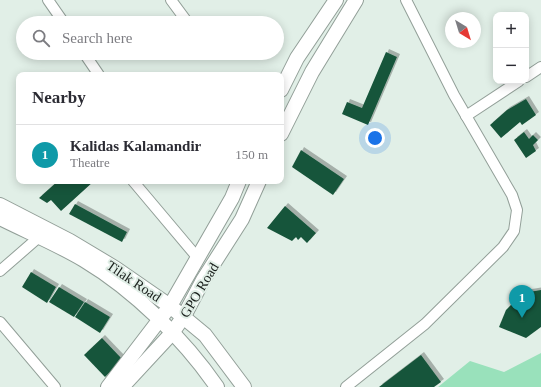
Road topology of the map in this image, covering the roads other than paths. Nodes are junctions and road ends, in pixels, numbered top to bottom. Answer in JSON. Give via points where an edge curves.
{"nodes":[{"id":1,"x":48,"y":0,"type":"edge"},
{"id":2,"x":171,"y":0,"type":"edge"},
{"id":3,"x":336,"y":0,"type":"edge"},
{"id":4,"x":356,"y":0,"type":"edge"},
{"id":5,"x":406,"y":0,"type":"edge"},
{"id":6,"x":59,"y":16,"type":"edge"},
{"id":7,"x":183,"y":16,"type":"edge"},
{"id":8,"x":89,"y":60,"type":"edge"},
{"id":9,"x":541,"y":67,"type":"edge"},
{"id":10,"x":97,"y":72,"type":"edge"},
{"id":11,"x":529,"y":75,"type":"edge"},
{"id":12,"x":284,"y":84,"type":"edge"},
{"id":13,"x":514,"y":84,"type":"edge"},
{"id":14,"x":466,"y":116,"type":"junction"},
{"id":15,"x":284,"y":123,"type":"edge"},
{"id":16,"x":136,"y":184,"type":"edge"},
{"id":17,"x":238,"y":184,"type":"edge"},
{"id":18,"x":258,"y":184,"type":"edge"},
{"id":19,"x":0,"y":205,"type":"edge"},
{"id":20,"x":0,"y":218,"type":"edge"},
{"id":21,"x":38,"y":237,"type":"junction"},
{"id":22,"x":197,"y":257,"type":"junction"},
{"id":23,"x":0,"y":271,"type":"edge"},
{"id":24,"x":170,"y":306,"type":"junction"},
{"id":25,"x":184,"y":316,"type":"junction"},
{"id":26,"x":159,"y":321,"type":"junction"},
{"id":27,"x":2,"y":327,"type":"edge"},
{"id":28,"x":172,"y":333,"type":"junction"},
{"id":29,"x":55,"y":387,"type":"edge"},
{"id":30,"x":108,"y":387,"type":"edge"},
{"id":31,"x":122,"y":387,"type":"edge"},
{"id":32,"x":217,"y":387,"type":"edge"},
{"id":33,"x":244,"y":387,"type":"edge"},
{"id":34,"x":346,"y":387,"type":"edge"}],
"edges":[{"from":1,"to":6,"type":"street"},
{"from":2,"to":7,"type":"street"},
{"from":3,"to":12,"type":"street","via":[[297,58]]},
{"from":4,"to":15,"type":"street"},
{"from":5,"to":14,"type":"street"},
{"from":8,"to":10,"type":"street"},
{"from":9,"to":11,"type":"street"},
{"from":13,"to":14,"type":"street"},
{"from":14,"to":34,"type":"street","via":[[512,195],[517,210],[514,230],[503,247],[425,324]]},
{"from":16,"to":22,"type":"street"},
{"from":17,"to":22,"type":"street","name":"GPO Road"},
{"from":18,"to":25,"type":"street","name":"GPO Road","via":[[242,219],[203,280]]},
{"from":19,"to":24,"type":"street","name":"Tilak Road","via":[[77,244]]},
{"from":20,"to":21,"type":"street","name":"Tilak Road"},
{"from":21,"to":23,"type":"street"},
{"from":21,"to":26,"type":"street","name":"Tilak Road","via":[[84,261],[125,290]]},
{"from":22,"to":24,"type":"street","name":"GPO Road"},
{"from":24,"to":25,"type":"street","name":"Tilak Road"},
{"from":24,"to":26,"type":"street","name":"GPO Road"},
{"from":25,"to":28,"type":"street","name":"GPO Road"},
{"from":25,"to":33,"type":"street","name":"Tilak Road","via":[[205,334]]},
{"from":26,"to":28,"type":"street","name":"Tilak Road"},
{"from":26,"to":30,"type":"street","name":"GPO Road"},
{"from":27,"to":29,"type":"street"},
{"from":28,"to":31,"type":"street","name":"GPO Road"},
{"from":28,"to":32,"type":"street","name":"Tilak Road","via":[[197,358]]}]}
